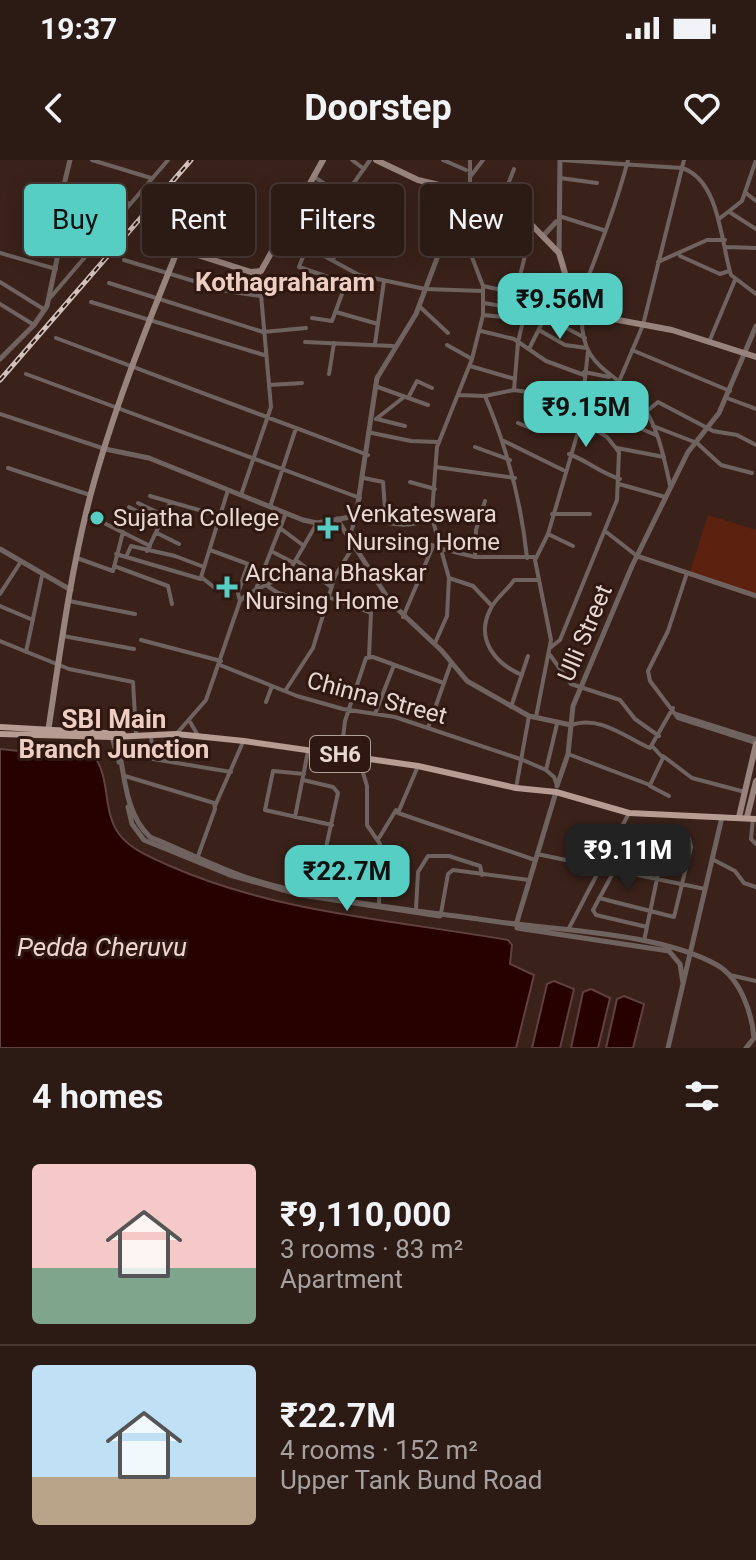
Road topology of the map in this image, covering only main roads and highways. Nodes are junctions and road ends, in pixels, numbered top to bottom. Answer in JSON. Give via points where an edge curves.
{"nodes":[{"id":1,"x":323,"y":160,"type":"edge"},
{"id":2,"x":376,"y":160,"type":"edge"},
{"id":3,"x":756,"y":357,"type":"edge"},
{"id":4,"x":0,"y":727,"type":"edge"},
{"id":5,"x":48,"y":733,"type":"junction"},
{"id":6,"x":0,"y":734,"type":"edge"},
{"id":7,"x":756,"y":742,"type":"edge"},
{"id":8,"x":756,"y":781,"type":"edge"},
{"id":9,"x":749,"y":818,"type":"edge"}],
"edges":[{"from":1,"to":5,"type":"main road","via":[[259,272],[178,252],[91,495]]},
{"from":2,"to":3,"type":"main road","via":[[418,180],[501,202],[533,225],[559,253],[579,309]]},
{"from":4,"to":5,"type":"main road","number":"SH6"},
{"from":5,"to":6,"type":"main road"},
{"from":5,"to":9,"type":"main road","number":"SH6","via":[[176,734],[244,741],[358,755],[516,788],[556,789],[629,813]]},
{"from":7,"to":9,"type":"main road","via":[[745,792]]},
{"from":8,"to":9,"type":"main road"}]}
